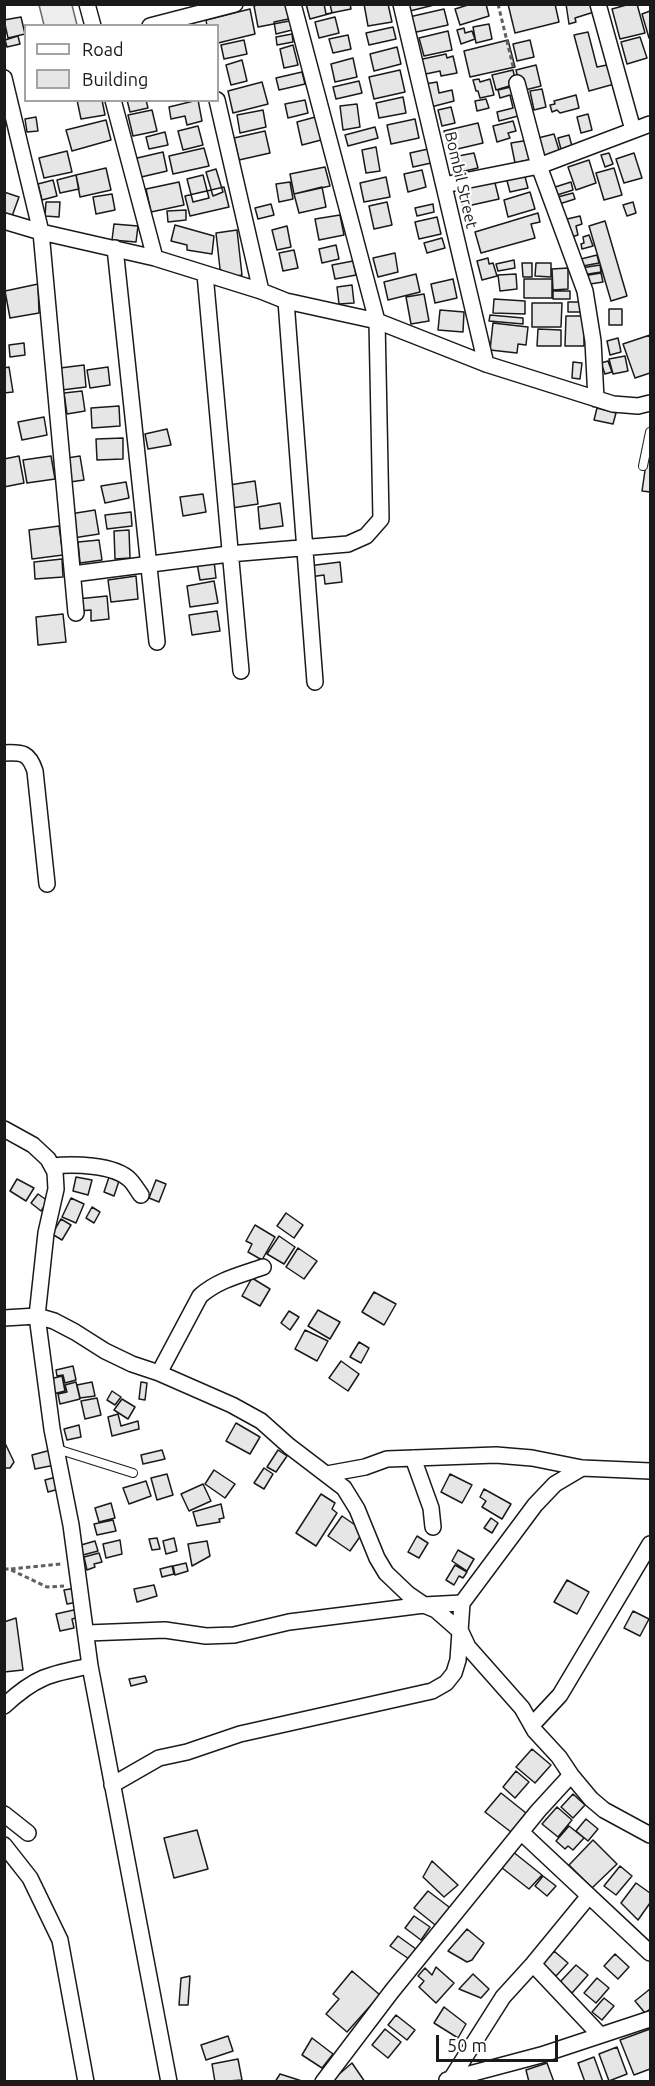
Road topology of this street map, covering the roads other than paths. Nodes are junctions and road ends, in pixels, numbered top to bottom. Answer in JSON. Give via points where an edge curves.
{"nodes":[{"id":1,"x":87,"y":4,"type":"edge"},
{"id":2,"x":235,"y":4,"type":"edge"},
{"id":3,"x":293,"y":4,"type":"edge"},
{"id":4,"x":401,"y":4,"type":"edge"},
{"id":5,"x":598,"y":4,"type":"edge"},
{"id":6,"x":199,"y":20,"type":"edge"},
{"id":7,"x":92,"y":24,"type":"edge"},
{"id":8,"x":166,"y":24,"type":"edge"},
{"id":9,"x":4,"y":78,"type":"edge"},
{"id":10,"x":517,"y":83,"type":"road end"},
{"id":11,"x":114,"y":102,"type":"edge"},
{"id":12,"x":217,"y":102,"type":"edge"},
{"id":13,"x":651,"y":124,"type":"edge"},
{"id":14,"x":633,"y":130,"type":"junction"},
{"id":15,"x":539,"y":166,"type":"junction"},
{"id":16,"x":444,"y":185,"type":"junction"},
{"id":17,"x":4,"y":221,"type":"edge"},
{"id":18,"x":41,"y":232,"type":"junction"},
{"id":19,"x":115,"y":248,"type":"junction"},
{"id":20,"x":155,"y":258,"type":"junction"},
{"id":21,"x":205,"y":274,"type":"junction"},
{"id":22,"x":261,"y":291,"type":"junction"},
{"id":23,"x":286,"y":301,"type":"junction"},
{"id":24,"x":377,"y":321,"type":"junction"},
{"id":25,"x":486,"y":364,"type":"junction"},
{"id":26,"x":596,"y":399,"type":"junction"},
{"id":27,"x":651,"y":403,"type":"edge"},
{"id":28,"x":651,"y":432,"type":"edge"},
{"id":29,"x":643,"y":466,"type":"dead end"},
{"id":30,"x":304,"y":546,"type":"junction"},
{"id":31,"x":230,"y":554,"type":"junction"},
{"id":32,"x":149,"y":564,"type":"junction"},
{"id":33,"x":73,"y":574,"type":"junction"},
{"id":34,"x":76,"y":613,"type":"dead end"},
{"id":35,"x":157,"y":642,"type":"dead end"},
{"id":36,"x":241,"y":671,"type":"dead end"},
{"id":37,"x":315,"y":682,"type":"dead end"},
{"id":38,"x":4,"y":753,"type":"edge"},
{"id":39,"x":47,"y":884,"type":"dead end"},
{"id":40,"x":4,"y":1129,"type":"edge"},
{"id":41,"x":52,"y":1166,"type":"junction"},
{"id":42,"x":141,"y":1196,"type":"dead end"},
{"id":43,"x":263,"y":1267,"type":"dead end"},
{"id":44,"x":37,"y":1316,"type":"junction"},
{"id":45,"x":4,"y":1318,"type":"edge"},
{"id":46,"x":159,"y":1373,"type":"junction"},
{"id":47,"x":57,"y":1449,"type":"junction"},
{"id":48,"x":413,"y":1458,"type":"junction"},
{"id":49,"x":582,"y":1468,"type":"junction"},
{"id":50,"x":651,"y":1471,"type":"edge"},
{"id":51,"x":133,"y":1473,"type":"dead end"},
{"id":52,"x":327,"y":1474,"type":"junction"},
{"id":53,"x":433,"y":1527,"type":"dead end"},
{"id":54,"x":651,"y":1544,"type":"edge"},
{"id":55,"x":462,"y":1603,"type":"junction"},
{"id":56,"x":424,"y":1605,"type":"junction"},
{"id":57,"x":461,"y":1632,"type":"junction"},
{"id":58,"x":87,"y":1633,"type":"junction"},
{"id":59,"x":90,"y":1666,"type":"junction"},
{"id":60,"x":4,"y":1706,"type":"edge"},
{"id":61,"x":532,"y":1725,"type":"junction"},
{"id":62,"x":571,"y":1776,"type":"junction"},
{"id":63,"x":112,"y":1785,"type":"junction"},
{"id":64,"x":4,"y":1814,"type":"edge"},
{"id":65,"x":520,"y":1832,"type":"junction"},
{"id":66,"x":28,"y":1833,"type":"dead end"},
{"id":67,"x":651,"y":1834,"type":"edge"},
{"id":68,"x":4,"y":1845,"type":"edge"},
{"id":69,"x":588,"y":1897,"type":"junction"},
{"id":70,"x":651,"y":1953,"type":"edge"},
{"id":71,"x":533,"y":1964,"type":"junction"},
{"id":72,"x":651,"y":2019,"type":"edge"},
{"id":73,"x":599,"y":2034,"type":"junction"},
{"id":74,"x":446,"y":2080,"type":"edge"},
{"id":75,"x":86,"y":2082,"type":"edge"},
{"id":76,"x":169,"y":2082,"type":"edge"},
{"id":77,"x":323,"y":2082,"type":"edge"}],
"edges":[{"from":1,"to":7,"type":"street"},
{"from":2,"to":6,"type":"street"},
{"from":3,"to":24,"type":"street"},
{"from":4,"to":16,"type":"street","name":"Bombil Street"},
{"from":5,"to":14,"type":"street"},
{"from":6,"to":8,"type":"street"},
{"from":9,"to":18,"type":"street"},
{"from":10,"to":15,"type":"street"},
{"from":11,"to":20,"type":"street"},
{"from":12,"to":22,"type":"street"},
{"from":13,"to":14,"type":"street"},
{"from":14,"to":15,"type":"street"},
{"from":15,"to":16,"type":"street"},
{"from":15,"to":26,"type":"street","via":[[585,291]]},
{"from":16,"to":25,"type":"street","name":"Bombil Street"},
{"from":17,"to":18,"type":"street"},
{"from":18,"to":19,"type":"street"},
{"from":18,"to":33,"type":"street"},
{"from":19,"to":20,"type":"street"},
{"from":19,"to":32,"type":"street"},
{"from":20,"to":21,"type":"street"},
{"from":21,"to":22,"type":"street"},
{"from":21,"to":31,"type":"street"},
{"from":22,"to":23,"type":"street"},
{"from":23,"to":24,"type":"street"},
{"from":23,"to":30,"type":"street"},
{"from":24,"to":25,"type":"street"},
{"from":24,"to":30,"type":"street","via":[[381,519],[366,536],[348,543]]},
{"from":25,"to":26,"type":"street"},
{"from":26,"to":27,"type":"street","via":[[638,406]]},
{"from":28,"to":29,"type":"lane"},
{"from":30,"to":31,"type":"street"},
{"from":30,"to":37,"type":"street"},
{"from":31,"to":32,"type":"street"},
{"from":31,"to":36,"type":"street"},
{"from":32,"to":33,"type":"street"},
{"from":32,"to":35,"type":"street"},
{"from":33,"to":34,"type":"street"},
{"from":38,"to":39,"type":"street","via":[[26,755],[35,771]]},
{"from":40,"to":41,"type":"street","via":[[33,1145]]},
{"from":41,"to":42,"type":"street","via":[[106,1167],[129,1179]]},
{"from":41,"to":44,"type":"street","via":[[56,1189]]},
{"from":43,"to":46,"type":"street","via":[[222,1281],[200,1296]]},
{"from":44,"to":45,"type":"street"},
{"from":44,"to":46,"type":"street","via":[[54,1321],[132,1364]]},
{"from":44,"to":47,"type":"street"},
{"from":46,"to":52,"type":"street","via":[[261,1421]]},
{"from":47,"to":51,"type":"lane"},
{"from":47,"to":58,"type":"street"},
{"from":48,"to":49,"type":"street","via":[[496,1455]]},
{"from":48,"to":52,"type":"street","via":[[387,1459]]},
{"from":48,"to":53,"type":"street","via":[[431,1508]]},
{"from":49,"to":50,"type":"street"},
{"from":49,"to":55,"type":"street","via":[[555,1484],[535,1505]]},
{"from":52,"to":56,"type":"street","via":[[344,1488],[357,1509],[386,1573]]},
{"from":54,"to":61,"type":"street","via":[[560,1695]]},
{"from":55,"to":56,"type":"street"},
{"from":55,"to":57,"type":"street"},
{"from":56,"to":57,"type":"street","via":[[436,1610]]},
{"from":56,"to":58,"type":"street","via":[[289,1622],[234,1635],[206,1636],[165,1630]]},
{"from":57,"to":61,"type":"street","via":[[468,1647],[522,1708]]},
{"from":57,"to":63,"type":"street","via":[[454,1673],[432,1691],[240,1734],[159,1758]]},
{"from":58,"to":59,"type":"street"},
{"from":59,"to":60,"type":"street","via":[[45,1676],[24,1687]]},
{"from":59,"to":63,"type":"street"},
{"from":61,"to":62,"type":"street"},
{"from":62,"to":65,"type":"street"},
{"from":62,"to":67,"type":"street","via":[[604,1810]]},
{"from":63,"to":76,"type":"street"},
{"from":64,"to":66,"type":"street"},
{"from":65,"to":69,"type":"street"},
{"from":65,"to":77,"type":"street"},
{"from":68,"to":75,"type":"street","via":[[30,1878],[60,1940]]},
{"from":69,"to":70,"type":"street"},
{"from":69,"to":71,"type":"street"},
{"from":71,"to":73,"type":"street"},
{"from":71,"to":74,"type":"street","via":[[503,1996]]},
{"from":72,"to":73,"type":"street"},
{"from":73,"to":74,"type":"street","via":[[541,2055]]}]}
